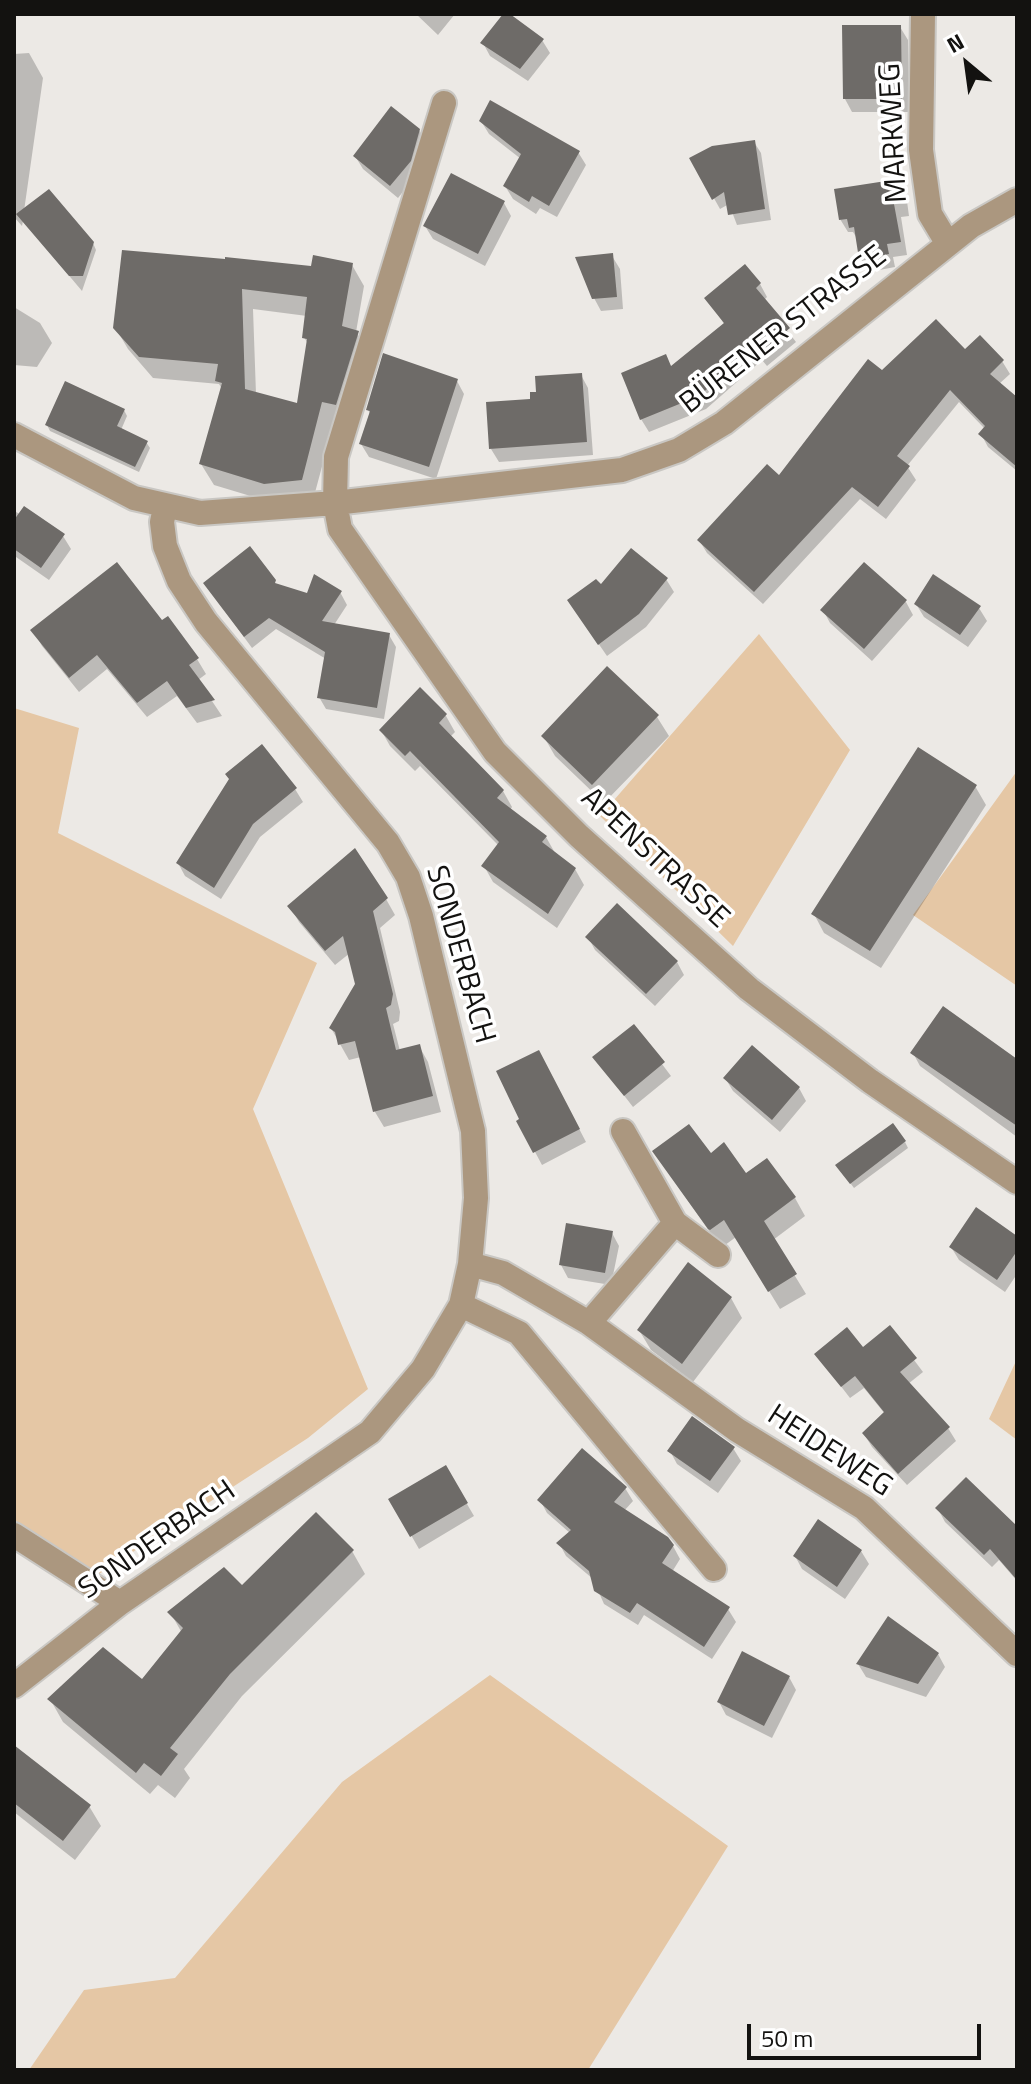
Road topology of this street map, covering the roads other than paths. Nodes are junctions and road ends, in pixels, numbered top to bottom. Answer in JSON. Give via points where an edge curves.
{"nodes":[{"id":1,"x":923,"y":14,"type":"edge"},
{"id":2,"x":444,"y":103,"type":"dead end"},
{"id":3,"x":1017,"y":200,"type":"edge"},
{"id":4,"x":948,"y":244,"type":"junction"},
{"id":5,"x":14,"y":435,"type":"edge"},
{"id":6,"x":335,"y":503,"type":"junction"},
{"id":7,"x":165,"y":507,"type":"junction"},
{"id":8,"x":623,"y":1131,"type":"dead end"},
{"id":9,"x":1017,"y":1182,"type":"edge"},
{"id":10,"x":675,"y":1223,"type":"junction"},
{"id":11,"x":718,"y":1255,"type":"dead end"},
{"id":12,"x":470,"y":1264,"type":"junction"},
{"id":13,"x":461,"y":1305,"type":"junction"},
{"id":14,"x":589,"y":1323,"type":"junction"},
{"id":15,"x":14,"y":1535,"type":"edge"},
{"id":16,"x":714,"y":1569,"type":"dead end"},
{"id":17,"x":120,"y":1603,"type":"junction"},
{"id":18,"x":1017,"y":1654,"type":"edge"},
{"id":19,"x":14,"y":1686,"type":"edge"}],
"edges":[{"from":1,"to":4,"type":"street","name":"MARKWEG","via":[[921,150],[930,214]]},
{"from":2,"to":6,"type":"street","via":[[336,457]]},
{"from":3,"to":4,"type":"street","name":"BÜRENER STRASSE"},
{"from":4,"to":6,"type":"street","name":"BÜRENER STRASSE","via":[[724,423],[679,450],[622,470]]},
{"from":5,"to":7,"type":"street","name":"BÜRENER STRASSE","via":[[134,498]]},
{"from":6,"to":7,"type":"street","name":"BÜRENER STRASSE","via":[[200,513]]},
{"from":6,"to":9,"type":"street","name":"APENSTRASSE","via":[[340,529],[495,752],[579,836],[749,989]]},
{"from":7,"to":12,"type":"street","name":"SONDERBACH","via":[[165,546],[179,581],[206,622],[388,843],[408,877],[473,1131],[476,1198]]},
{"from":8,"to":10,"type":"street"},
{"from":10,"to":11,"type":"street"},
{"from":10,"to":14,"type":"street"},
{"from":12,"to":13,"type":"street","name":"SONDERBACH"},
{"from":12,"to":14,"type":"street","name":"HEIDEWEG","via":[[503,1273]]},
{"from":13,"to":16,"type":"street","via":[[519,1333]]},
{"from":13,"to":17,"type":"street","name":"SONDERBACH","via":[[423,1369],[370,1432]]},
{"from":14,"to":18,"type":"street","name":"HEIDEWEG","via":[[737,1430],[864,1508]]},
{"from":15,"to":17,"type":"street"},
{"from":17,"to":19,"type":"street","name":"SONDERBACH"}]}
